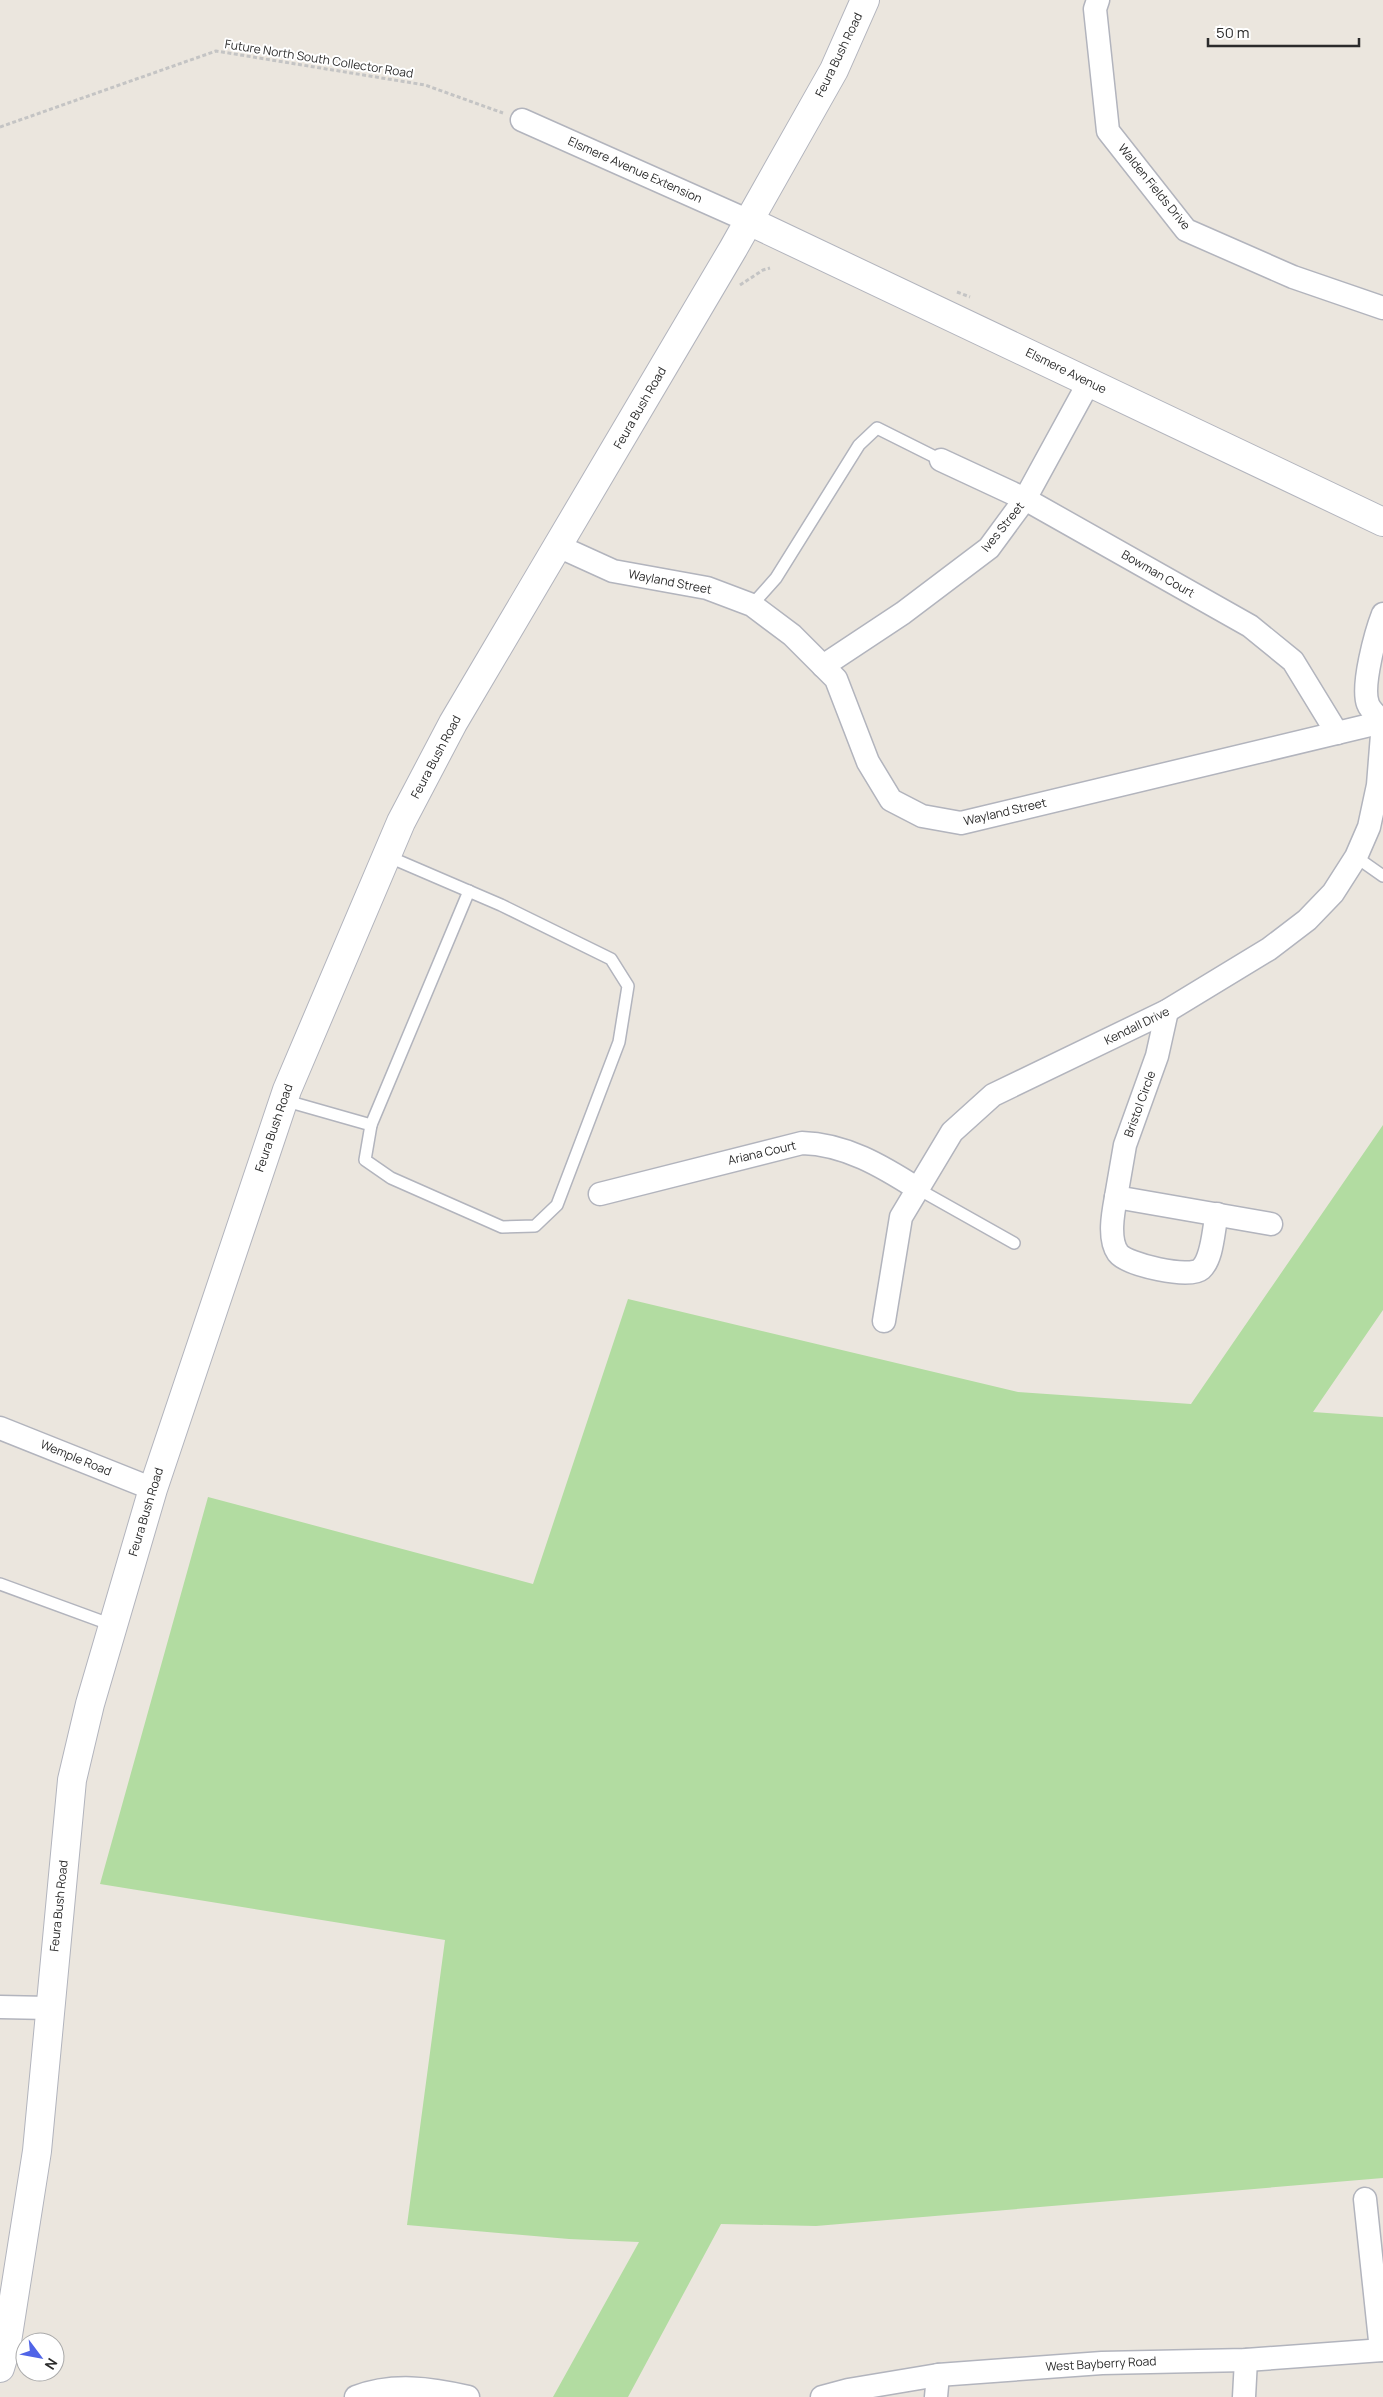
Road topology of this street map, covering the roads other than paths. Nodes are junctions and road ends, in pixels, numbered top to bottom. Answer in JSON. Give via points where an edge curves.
{"nodes":[{"id":1,"x":865,"y":0,"type":"edge"},
{"id":2,"x":1098,"y":0,"type":"edge"},
{"id":3,"x":522,"y":120,"type":"road end"},
{"id":4,"x":749,"y":221,"type":"junction"},
{"id":5,"x":1383,"y":308,"type":"edge"},
{"id":6,"x":1088,"y":382,"type":"junction"},
{"id":7,"x":941,"y":460,"type":"joint"},
{"id":8,"x":1025,"y":499,"type":"junction"},
{"id":9,"x":1383,"y":522,"type":"edge"},
{"id":10,"x":558,"y":546,"type":"junction"},
{"id":11,"x":752,"y":605,"type":"junction"},
{"id":12,"x":1383,"y":614,"type":"edge"},
{"id":13,"x":823,"y":666,"type":"junction"},
{"id":14,"x":1383,"y":722,"type":"edge"},
{"id":15,"x":1337,"y":733,"type":"junction"},
{"id":16,"x":387,"y":856,"type":"junction"},
{"id":17,"x":1356,"y":858,"type":"junction"},
{"id":18,"x":1383,"y":876,"type":"edge"},
{"id":19,"x":469,"y":891,"type":"junction"},
{"id":20,"x":1167,"y":1011,"type":"junction"},
{"id":21,"x":283,"y":1100,"type":"junction"},
{"id":22,"x":371,"y":1125,"type":"junction"},
{"id":23,"x":918,"y":1189,"type":"junction"},
{"id":24,"x":600,"y":1194,"type":"dead end"},
{"id":25,"x":1116,"y":1197,"type":"junction"},
{"id":26,"x":1216,"y":1214,"type":"junction"},
{"id":27,"x":1271,"y":1224,"type":"dead end"},
{"id":28,"x":1014,"y":1243,"type":"dead end"},
{"id":29,"x":884,"y":1321,"type":"dead end"},
{"id":30,"x":0,"y":1428,"type":"edge"},
{"id":31,"x":152,"y":1489,"type":"junction"},
{"id":32,"x":0,"y":1584,"type":"edge"},
{"id":33,"x":112,"y":1625,"type":"junction"},
{"id":34,"x":0,"y":2007,"type":"edge"},
{"id":35,"x":49,"y":2008,"type":"junction"},
{"id":36,"x":1365,"y":2199,"type":"dead end"},
{"id":37,"x":1382,"y":2350,"type":"edge"},
{"id":38,"x":1246,"y":2360,"type":"junction"},
{"id":39,"x":0,"y":2368,"type":"edge"},
{"id":40,"x":938,"y":2375,"type":"junction"},
{"id":41,"x":356,"y":2397,"type":"edge"},
{"id":42,"x":468,"y":2397,"type":"edge"},
{"id":43,"x":822,"y":2397,"type":"edge"},
{"id":44,"x":936,"y":2397,"type":"edge"},
{"id":45,"x":1244,"y":2397,"type":"edge"}],
"edges":[{"from":1,"to":4,"type":"main road","name":"Feura Bush Road","via":[[834,70]]},
{"from":2,"to":5,"type":"street","name":"Walden Fields Drive","via":[[1094,9],[1108,130],[1186,230],[1293,277]]},
{"from":3,"to":4,"type":"street","name":"Elsmere Avenue Extension"},
{"from":4,"to":6,"type":"main road","name":"Elsmere Avenue"},
{"from":4,"to":10,"type":"main road","name":"Feura Bush Road"},
{"from":6,"to":8,"type":"street","name":"Ives Street"},
{"from":6,"to":9,"type":"main road","name":"Elsmere Avenue"},
{"from":7,"to":8,"type":"street","name":"Bowman Court"},
{"from":7,"to":11,"type":"lane","via":[[877,428],[859,444],[776,578]]},
{"from":8,"to":13,"type":"street","name":"Ives Street","via":[[989,548],[904,613]]},
{"from":8,"to":15,"type":"street","name":"Bowman Court","via":[[1250,626],[1293,661]]},
{"from":10,"to":11,"type":"street","name":"Wayland Street","via":[[613,571],[707,588]]},
{"from":10,"to":16,"type":"main road","name":"Feura Bush Road","via":[[453,723],[401,822]]},
{"from":11,"to":13,"type":"street","name":"Wayland Street","via":[[792,634]]},
{"from":12,"to":14,"type":"street","via":[[1374,638],[1367,683],[1368,704]]},
{"from":13,"to":15,"type":"street","name":"Wayland Street","via":[[836,679],[868,762],[891,800],[922,816],[961,823]]},
{"from":14,"to":15,"type":"street","name":"Wayland Street"},
{"from":14,"to":17,"type":"street","name":"Kendall Drive","via":[[1378,785],[1369,826]]},
{"from":16,"to":19,"type":"lane"},
{"from":16,"to":21,"type":"main road","name":"Feura Bush Road"},
{"from":17,"to":18,"type":"lane"},
{"from":17,"to":20,"type":"street","name":"Kendall Drive","via":[[1333,893],[1307,920],[1269,949]]},
{"from":19,"to":22,"type":"lane"},
{"from":19,"to":22,"type":"lane","via":[[611,960],[628,986],[619,1042],[556,1205],[534,1226],[502,1227],[391,1178],[365,1160]]},
{"from":20,"to":23,"type":"street","name":"Kendall Drive","via":[[993,1095],[952,1132]]},
{"from":20,"to":25,"type":"street","name":"Bristol Circle","via":[[1157,1056],[1125,1144]]},
{"from":21,"to":22,"type":"lane"},
{"from":21,"to":31,"type":"main road","name":"Feura Bush Road"},
{"from":23,"to":24,"type":"street","name":"Ariana Court","via":[[858,1156],[826,1145],[802,1143]]},
{"from":23,"to":28,"type":"lane"},
{"from":23,"to":29,"type":"street","name":"Kendall Drive","via":[[900,1217]]},
{"from":25,"to":26,"type":"street"},
{"from":25,"to":26,"type":"street","name":"Bristol Circle","via":[[1115,1246],[1125,1260],[1145,1266],[1187,1273],[1201,1269],[1210,1247]]},
{"from":26,"to":27,"type":"street"},
{"from":30,"to":31,"type":"street","name":"Wemple Road"},
{"from":31,"to":33,"type":"main road","name":"Feura Bush Road"},
{"from":32,"to":33,"type":"lane"},
{"from":33,"to":35,"type":"main road","name":"Feura Bush Road","via":[[72,1780]]},
{"from":34,"to":35,"type":"street"},
{"from":35,"to":39,"type":"main road","name":"Feura Bush Road","via":[[37,2151],[6,2348]]},
{"from":36,"to":37,"type":"street"},
{"from":37,"to":38,"type":"street","name":"West Bayberry Road"},
{"from":38,"to":40,"type":"street","name":"West Bayberry Road","via":[[1102,2363]]},
{"from":38,"to":45,"type":"street"},
{"from":40,"to":43,"type":"street","name":"West Bayberry Road","via":[[856,2388]]},
{"from":40,"to":44,"type":"street"},
{"from":41,"to":42,"type":"street","via":[[396,2388]]}]}
